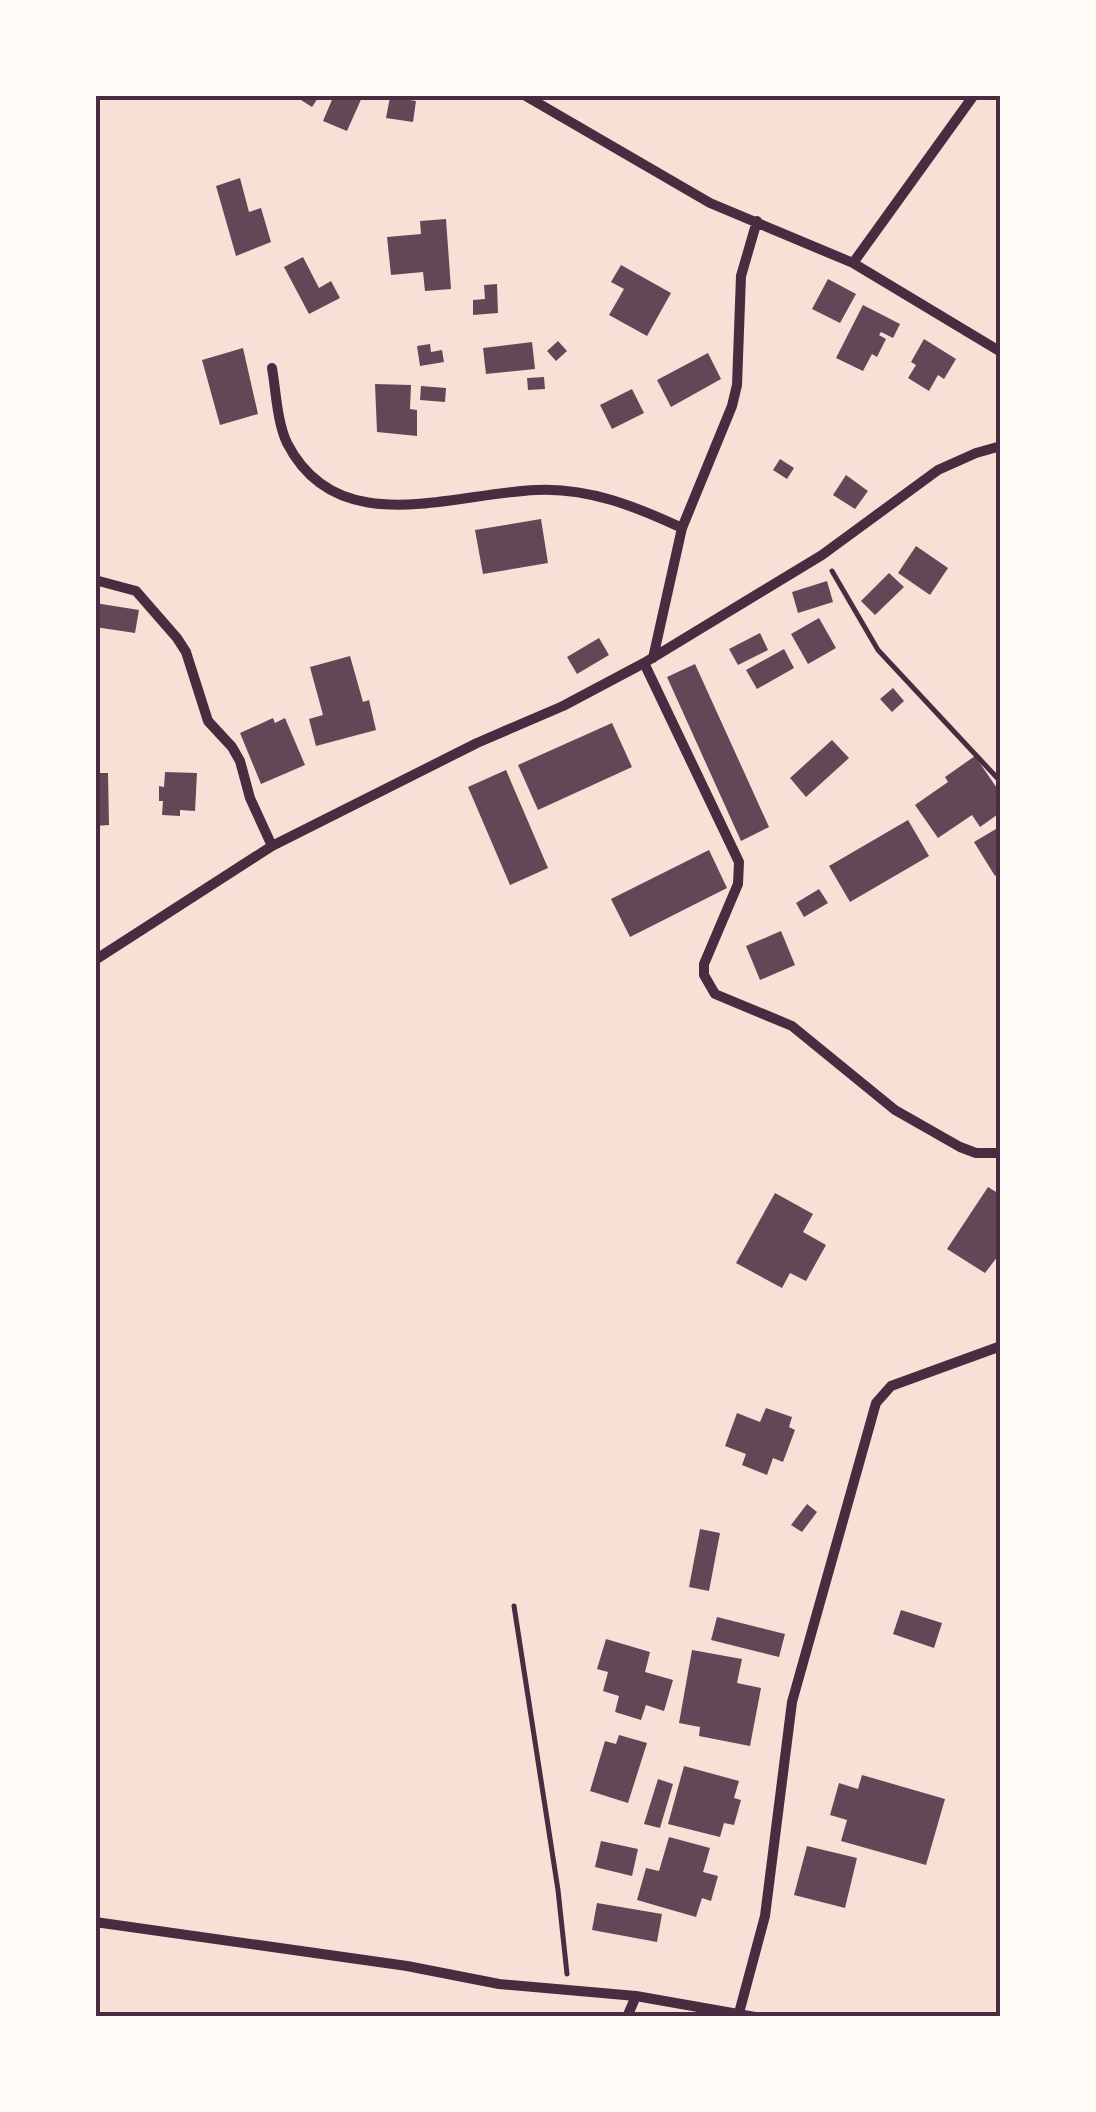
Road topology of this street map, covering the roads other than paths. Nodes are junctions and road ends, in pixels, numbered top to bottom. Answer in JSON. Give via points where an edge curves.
{"nodes":[{"id":1,"x":524,"y":95,"type":"edge"},
{"id":2,"x":974,"y":95,"type":"edge"},
{"id":3,"x":756,"y":221,"type":"junction"},
{"id":4,"x":853,"y":263,"type":"junction"},
{"id":5,"x":1001,"y":352,"type":"edge"},
{"id":6,"x":272,"y":368,"type":"dead end"},
{"id":7,"x":1001,"y":446,"type":"edge"},
{"id":8,"x":682,"y":528,"type":"junction"},
{"id":9,"x":95,"y":580,"type":"edge"},
{"id":10,"x":649,"y":660,"type":"junction"},
{"id":11,"x":272,"y":846,"type":"junction"},
{"id":12,"x":95,"y":960,"type":"edge"},
{"id":13,"x":1001,"y":1153,"type":"edge"},
{"id":14,"x":1001,"y":1346,"type":"edge"},
{"id":15,"x":95,"y":1922,"type":"edge"},
{"id":16,"x":636,"y":1996,"type":"junction"},
{"id":17,"x":739,"y":2013,"type":"junction"},
{"id":18,"x":626,"y":2017,"type":"edge"},
{"id":19,"x":754,"y":2017,"type":"edge"}],
"edges":[{"from":1,"to":3,"type":"street","via":[[710,204]]},
{"from":2,"to":4,"type":"street"},
{"from":3,"to":4,"type":"street"},
{"from":3,"to":8,"type":"street","via":[[741,276],[734,396]]},
{"from":4,"to":5,"type":"street"},
{"from":6,"to":8,"type":"street","via":[[286,439],[318,484],[340,497],[370,505],[540,489],[597,496]]},
{"from":7,"to":10,"type":"street","via":[[938,470],[822,555]]},
{"from":8,"to":10,"type":"street"},
{"from":9,"to":11,"type":"street","via":[[136,591],[177,638],[208,721],[240,761]]},
{"from":10,"to":11,"type":"street"},
{"from":10,"to":13,"type":"street","via":[[740,862],[738,884],[704,964],[715,994],[792,1026],[896,1110],[960,1147]]},
{"from":11,"to":12,"type":"street"},
{"from":14,"to":17,"type":"street","via":[[891,1386],[879,1397],[792,1702],[765,1916]]},
{"from":15,"to":16,"type":"street","via":[[498,1984]]},
{"from":16,"to":17,"type":"street"},
{"from":16,"to":18,"type":"street"},
{"from":17,"to":19,"type":"street"}]}
